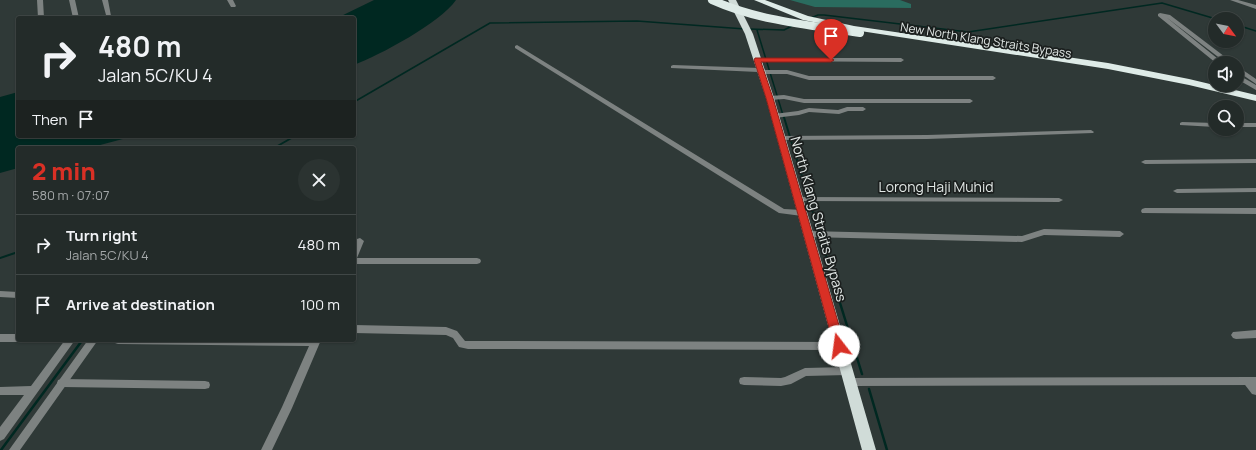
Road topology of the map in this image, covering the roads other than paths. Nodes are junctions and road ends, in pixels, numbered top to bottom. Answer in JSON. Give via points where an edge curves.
{"nodes":[{"id":1,"x":40,"y":0,"type":"edge"},
{"id":2,"x":72,"y":0,"type":"edge"},
{"id":3,"x":105,"y":0,"type":"edge"},
{"id":4,"x":230,"y":0,"type":"edge"},
{"id":5,"x":712,"y":0,"type":"edge"},
{"id":6,"x":732,"y":0,"type":"edge"},
{"id":7,"x":758,"y":0,"type":"edge"},
{"id":8,"x":1233,"y":0,"type":"edge"},
{"id":9,"x":233,"y":6,"type":"dead end"},
{"id":10,"x":1256,"y":6,"type":"edge"},
{"id":11,"x":109,"y":15,"type":"dead end"},
{"id":12,"x":41,"y":16,"type":"edge"},
{"id":13,"x":76,"y":16,"type":"edge"},
{"id":14,"x":517,"y":48,"type":"dead end"},
{"id":15,"x":1211,"y":56,"type":"edge"},
{"id":16,"x":1221,"y":56,"type":"edge"},
{"id":17,"x":901,"y":60,"type":"dead end"},
{"id":18,"x":673,"y":67,"type":"dead end"},
{"id":19,"x":761,"y":69,"type":"junction"},
{"id":20,"x":1244,"y":73,"type":"edge"},
{"id":21,"x":993,"y":78,"type":"dead end"},
{"id":22,"x":1244,"y":80,"type":"edge"},
{"id":23,"x":1256,"y":82,"type":"edge"},
{"id":24,"x":1256,"y":88,"type":"edge"},
{"id":25,"x":775,"y":98,"type":"junction"},
{"id":26,"x":1256,"y":98,"type":"edge"},
{"id":27,"x":970,"y":101,"type":"dead end"},
{"id":28,"x":1256,"y":102,"type":"edge"},
{"id":29,"x":863,"y":109,"type":"dead end"},
{"id":30,"x":777,"y":116,"type":"junction"},
{"id":31,"x":1182,"y":124,"type":"dead end"},
{"id":32,"x":1208,"y":125,"type":"edge"},
{"id":33,"x":1244,"y":125,"type":"edge"},
{"id":34,"x":1256,"y":125,"type":"edge"},
{"id":35,"x":1091,"y":132,"type":"dead end"},
{"id":36,"x":783,"y":138,"type":"junction"},
{"id":37,"x":1256,"y":161,"type":"edge"},
{"id":38,"x":1145,"y":162,"type":"dead end"},
{"id":39,"x":1256,"y":190,"type":"edge"},
{"id":40,"x":1177,"y":191,"type":"dead end"},
{"id":41,"x":800,"y":199,"type":"junction"},
{"id":42,"x":1059,"y":200,"type":"dead end"},
{"id":43,"x":1145,"y":211,"type":"dead end"},
{"id":44,"x":1256,"y":211,"type":"edge"},
{"id":45,"x":802,"y":213,"type":"junction"},
{"id":46,"x":811,"y":234,"type":"junction"},
{"id":47,"x":1120,"y":234,"type":"dead end"},
{"id":48,"x":360,"y":241,"type":"dead end"},
{"id":49,"x":356,"y":250,"type":"edge"},
{"id":50,"x":356,"y":261,"type":"edge"},
{"id":51,"x":477,"y":261,"type":"dead end"},
{"id":52,"x":0,"y":294,"type":"edge"},
{"id":53,"x":16,"y":295,"type":"edge"},
{"id":54,"x":356,"y":329,"type":"edge"},
{"id":55,"x":1256,"y":334,"type":"edge"},
{"id":56,"x":1236,"y":335,"type":"dead end"},
{"id":57,"x":0,"y":338,"type":"edge"},
{"id":58,"x":16,"y":338,"type":"edge"},
{"id":59,"x":69,"y":342,"type":"edge"},
{"id":60,"x":92,"y":342,"type":"edge"},
{"id":61,"x":315,"y":342,"type":"edge"},
{"id":62,"x":839,"y":346,"type":"junction"},
{"id":63,"x":848,"y":376,"type":"junction"},
{"id":64,"x":744,"y":381,"type":"dead end"},
{"id":65,"x":1252,"y":381,"type":"edge"},
{"id":66,"x":62,"y":383,"type":"junction"},
{"id":67,"x":205,"y":385,"type":"dead end"},
{"id":68,"x":34,"y":390,"type":"junction"},
{"id":69,"x":0,"y":391,"type":"edge"},
{"id":70,"x":1256,"y":391,"type":"edge"},
{"id":71,"x":0,"y":436,"type":"edge"},
{"id":72,"x":14,"y":450,"type":"edge"},
{"id":73,"x":266,"y":450,"type":"edge"},
{"id":74,"x":869,"y":450,"type":"edge"}],
"edges":[{"from":1,"to":12,"type":"street"},
{"from":2,"to":13,"type":"street"},
{"from":3,"to":11,"type":"street"},
{"from":4,"to":9,"type":"street"},
{"from":5,"to":28,"type":"highway","name":"New North Klang Straits Bypass","bridge":true,"via":[[736,10],[767,18],[1111,71]]},
{"from":6,"to":19,"type":"highway","name":"North Klang Straits Bypass","via":[[747,29]]},
{"from":7,"to":26,"type":"highway","name":"New North Klang Straits Bypass","via":[[806,18],[854,28],[1108,66]]},
{"from":8,"to":10,"type":"street"},
{"from":14,"to":45,"type":"street","via":[[782,211]]},
{"from":15,"to":16,"type":"street","via":[[1160,15],[1168,16]]},
{"from":17,"to":19,"type":"street"},
{"from":18,"to":19,"type":"street"},
{"from":19,"to":21,"type":"street","via":[[810,78]]},
{"from":19,"to":25,"type":"highway","name":"North Klang Straits Bypass"},
{"from":20,"to":23,"type":"street"},
{"from":22,"to":24,"type":"street"},
{"from":25,"to":27,"type":"street","via":[[804,101]]},
{"from":25,"to":30,"type":"highway","name":"North Klang Straits Bypass"},
{"from":29,"to":30,"type":"street","via":[[847,109],[840,112],[809,110]]},
{"from":30,"to":36,"type":"highway","name":"North Klang Straits Bypass"},
{"from":31,"to":32,"type":"street"},
{"from":33,"to":34,"type":"street"},
{"from":35,"to":36,"type":"street"},
{"from":36,"to":41,"type":"highway","name":"North Klang Straits Bypass"},
{"from":37,"to":38,"type":"street"},
{"from":39,"to":40,"type":"street"},
{"from":41,"to":42,"type":"street","name":"Lorong Haji Muhid"},
{"from":41,"to":45,"type":"highway","name":"North Klang Straits Bypass"},
{"from":43,"to":44,"type":"street"},
{"from":45,"to":46,"type":"highway","name":"North Klang Straits Bypass"},
{"from":46,"to":47,"type":"street","via":[[1022,239],[1044,232]]},
{"from":46,"to":62,"type":"highway","name":"North Klang Straits Bypass"},
{"from":48,"to":49,"type":"street"},
{"from":50,"to":51,"type":"street"},
{"from":52,"to":53,"type":"street"},
{"from":54,"to":62,"type":"street","via":[[446,331],[452,332],[462,344],[468,345]]},
{"from":55,"to":56,"type":"street"},
{"from":57,"to":58,"type":"street"},
{"from":59,"to":68,"type":"street"},
{"from":60,"to":66,"type":"street"},
{"from":61,"to":73,"type":"street"},
{"from":62,"to":63,"type":"highway","name":"North Klang Straits Bypass"},
{"from":63,"to":64,"type":"street","via":[[806,372],[781,382]]},
{"from":63,"to":65,"type":"street"},
{"from":63,"to":74,"type":"highway","name":"North Klang Straits Bypass"},
{"from":65,"to":70,"type":"street"},
{"from":66,"to":67,"type":"street"},
{"from":66,"to":72,"type":"street"},
{"from":68,"to":69,"type":"street"},
{"from":68,"to":71,"type":"street"}]}
